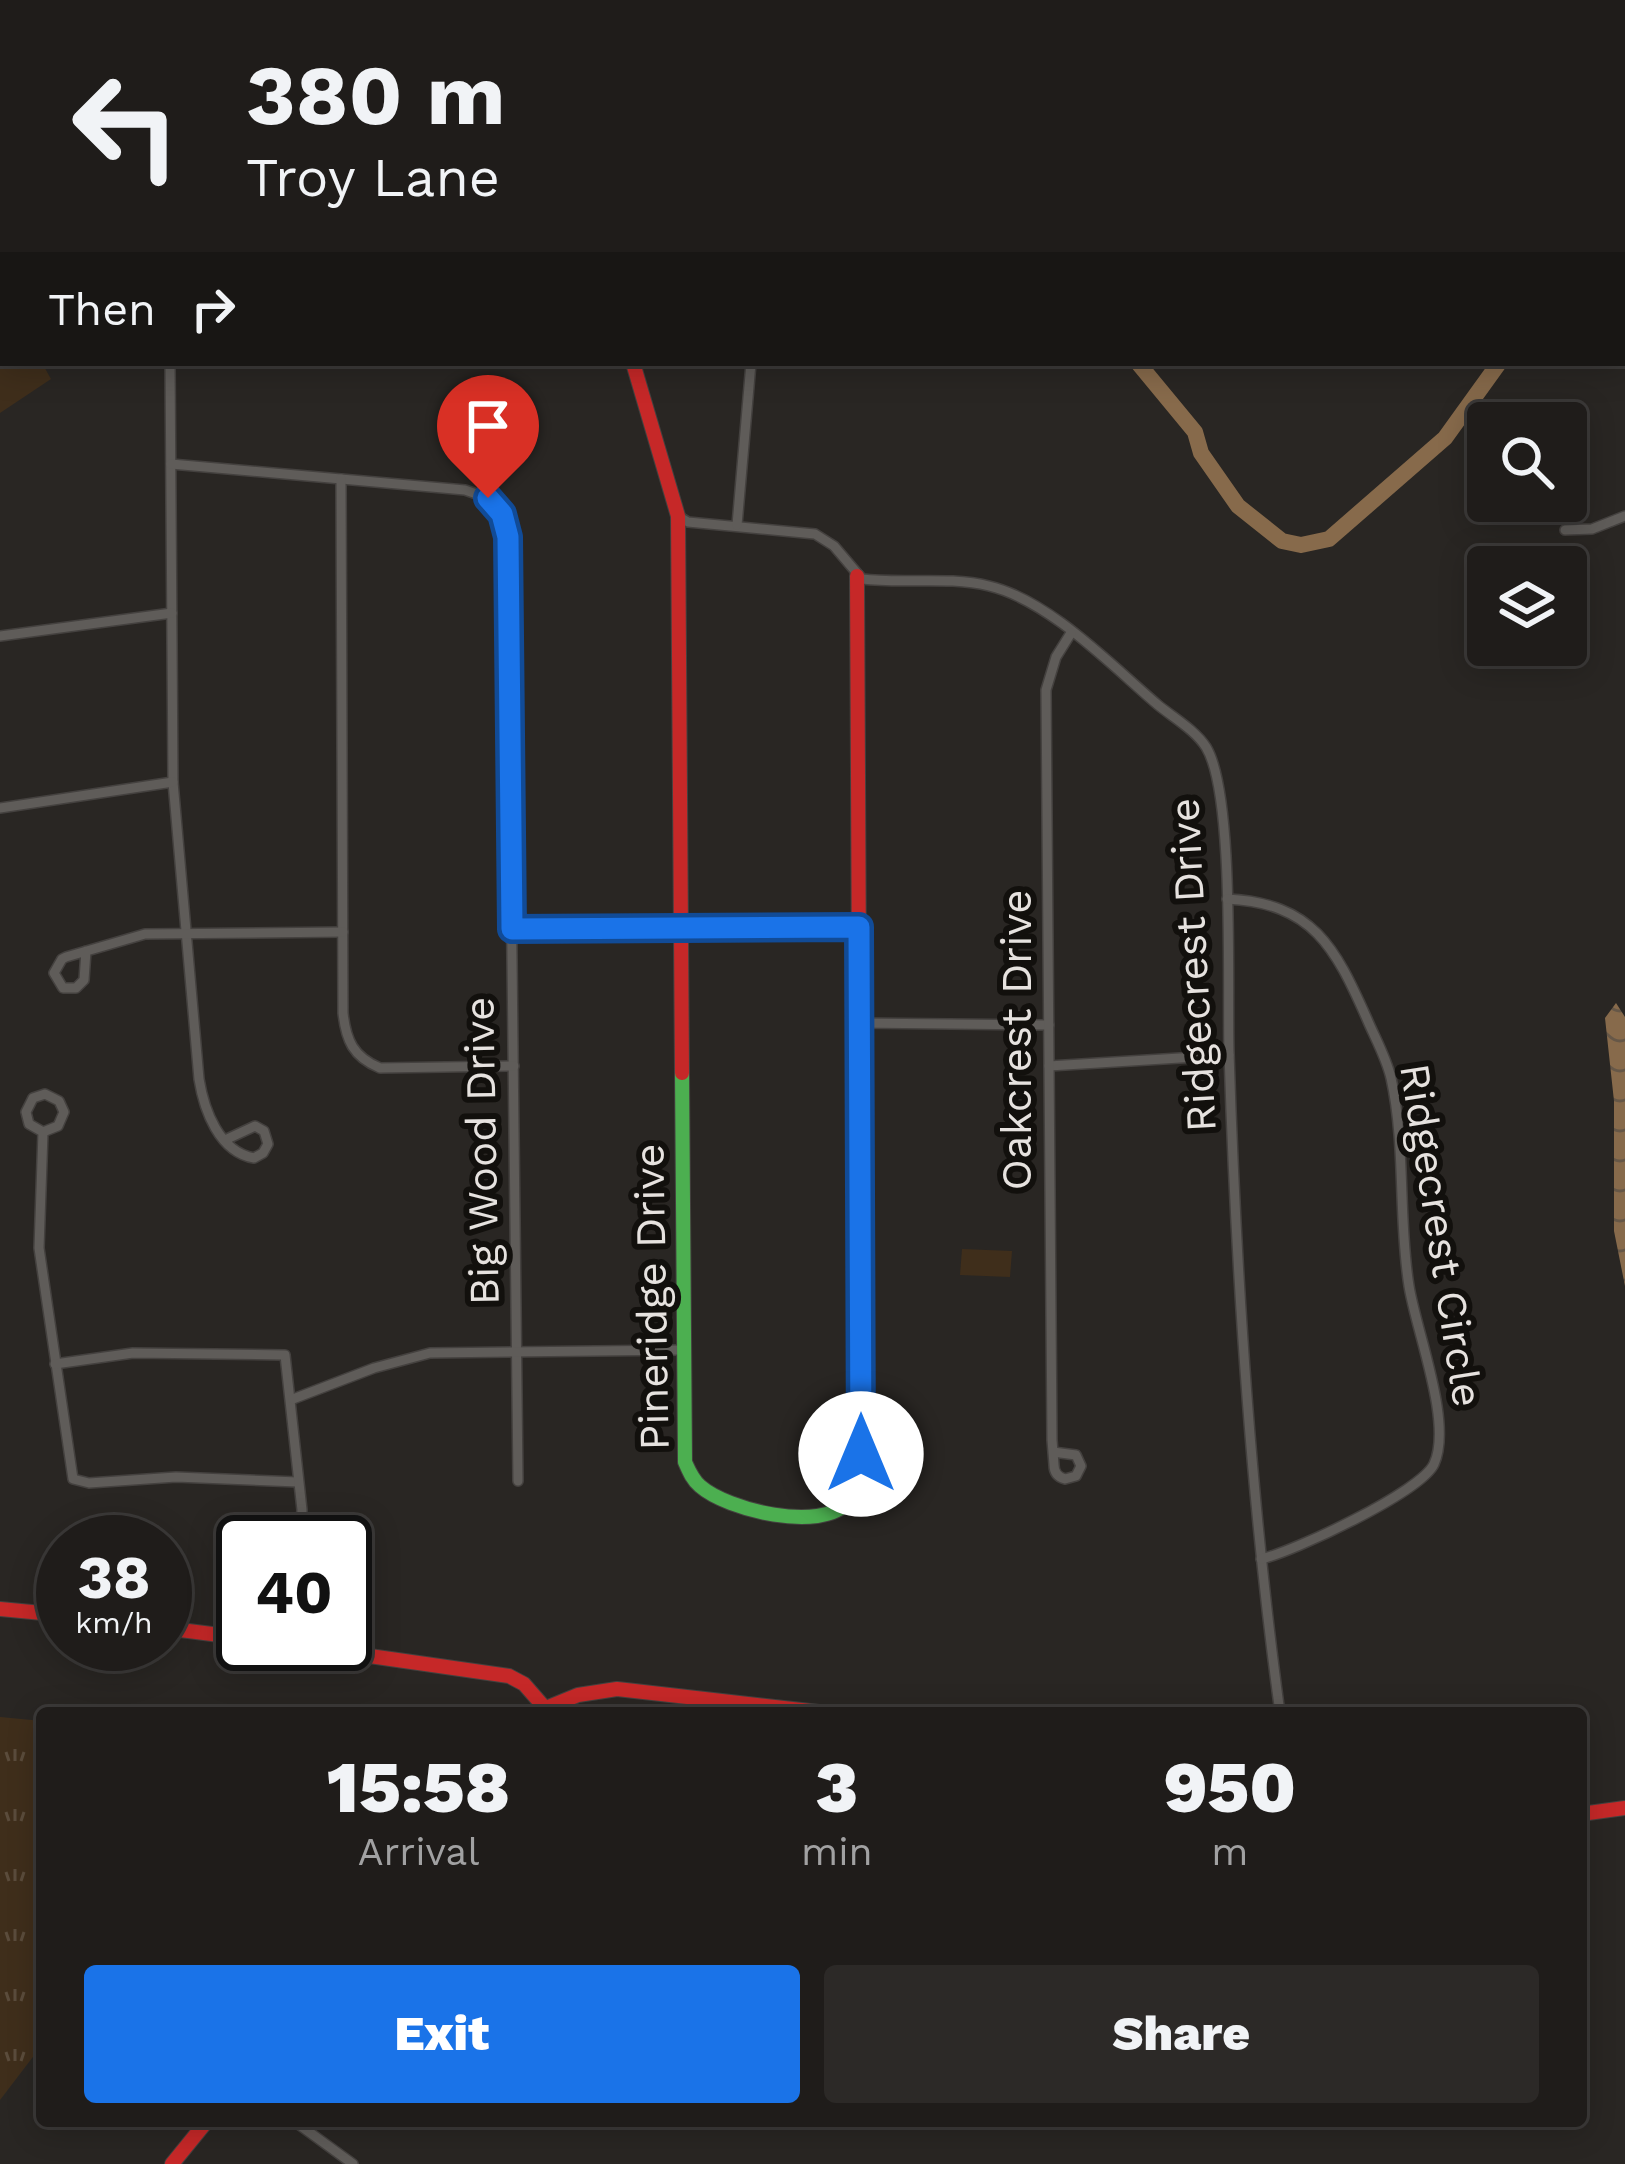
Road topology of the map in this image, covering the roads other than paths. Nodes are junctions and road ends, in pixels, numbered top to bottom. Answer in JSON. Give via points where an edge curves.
{"nodes":[{"id":1,"x":170,"y":366,"type":"edge"},
{"id":2,"x":634,"y":366,"type":"edge"},
{"id":3,"x":751,"y":366,"type":"edge"},
{"id":4,"x":171,"y":464,"type":"junction"},
{"id":5,"x":341,"y":479,"type":"junction"},
{"id":6,"x":678,"y":516,"type":"junction"},
{"id":7,"x":1625,"y":516,"type":"edge"},
{"id":8,"x":737,"y":526,"type":"junction"},
{"id":9,"x":1565,"y":530,"type":"dead end"},
{"id":10,"x":856,"y":576,"type":"junction"},
{"id":11,"x":172,"y":613,"type":"junction"},
{"id":12,"x":1071,"y":633,"type":"junction"},
{"id":13,"x":0,"y":636,"type":"edge"},
{"id":14,"x":173,"y":782,"type":"junction"},
{"id":15,"x":0,"y":808,"type":"edge"},
{"id":16,"x":1227,"y":899,"type":"junction"},
{"id":17,"x":859,"y":927,"type":"junction"},
{"id":18,"x":680,"y":928,"type":"junction"},
{"id":19,"x":512,"y":929,"type":"junction"},
{"id":20,"x":185,"y":932,"type":"junction"},
{"id":21,"x":343,"y":932,"type":"junction"},
{"id":22,"x":86,"y":951,"type":"junction"},
{"id":23,"x":859,"y":1023,"type":"junction"},
{"id":24,"x":1049,"y":1025,"type":"junction"},
{"id":25,"x":1229,"y":1055,"type":"junction"},
{"id":26,"x":514,"y":1066,"type":"junction"},
{"id":27,"x":1049,"y":1066,"type":"junction"},
{"id":28,"x":44,"y":1132,"type":"junction"},
{"id":29,"x":225,"y":1140,"type":"junction"},
{"id":30,"x":516,"y":1350,"type":"junction"},
{"id":31,"x":682,"y":1350,"type":"junction"},
{"id":32,"x":56,"y":1364,"type":"junction"},
{"id":33,"x":292,"y":1399,"type":"junction"},
{"id":34,"x":1053,"y":1452,"type":"dead end"},
{"id":35,"x":518,"y":1481,"type":"dead end"},
{"id":36,"x":298,"y":1482,"type":"junction"},
{"id":37,"x":302,"y":1515,"type":"edge"},
{"id":38,"x":1261,"y":1559,"type":"junction"},
{"id":39,"x":0,"y":1609,"type":"edge"},
{"id":40,"x":36,"y":1612,"type":"edge"},
{"id":41,"x":372,"y":1656,"type":"edge"},
{"id":42,"x":537,"y":1707,"type":"edge"},
{"id":43,"x":547,"y":1707,"type":"edge"},
{"id":44,"x":775,"y":1707,"type":"edge"},
{"id":45,"x":1279,"y":1707,"type":"edge"},
{"id":46,"x":1625,"y":1808,"type":"edge"},
{"id":47,"x":1587,"y":1813,"type":"edge"},
{"id":48,"x":202,"y":2127,"type":"edge"},
{"id":49,"x":302,"y":2127,"type":"edge"},
{"id":50,"x":172,"y":2164,"type":"edge"},
{"id":51,"x":353,"y":2164,"type":"edge"}],
"edges":[{"from":1,"to":4,"type":"street"},
{"from":2,"to":6,"type":"street","name":"Pineridge Drive"},
{"from":3,"to":8,"type":"street"},
{"from":4,"to":5,"type":"street","name":"Big Wood Drive"},
{"from":4,"to":11,"type":"street"},
{"from":5,"to":19,"type":"street","name":"Big Wood Drive","via":[[465,490],[488,498],[507,524]]},
{"from":5,"to":21,"type":"street"},
{"from":6,"to":8,"type":"street"},
{"from":6,"to":18,"type":"street","name":"Pineridge Drive"},
{"from":7,"to":9,"type":"street"},
{"from":8,"to":10,"type":"street","via":[[826,539]]},
{"from":10,"to":12,"type":"street","name":"Ridgecrest Drive","via":[[985,585]]},
{"from":10,"to":17,"type":"street","name":"Pineridge Drive"},
{"from":11,"to":13,"type":"street"},
{"from":11,"to":14,"type":"street"},
{"from":12,"to":16,"type":"street","name":"Ridgecrest Drive","via":[[1209,752]]},
{"from":12,"to":24,"type":"street","name":"Oakcrest Drive","via":[[1046,690]]},
{"from":14,"to":15,"type":"street"},
{"from":14,"to":20,"type":"street"},
{"from":16,"to":25,"type":"street","name":"Ridgecrest Drive"},
{"from":16,"to":38,"type":"street","name":"Ridgecrest Circle","via":[[1277,905],[1319,934],[1343,965],[1382,1052],[1395,1107],[1408,1283],[1438,1424],[1426,1477]]},
{"from":17,"to":18,"type":"street"},
{"from":17,"to":23,"type":"street","name":"Pineridge Drive"},
{"from":18,"to":19,"type":"street"},
{"from":18,"to":31,"type":"street","name":"Pineridge Drive"},
{"from":19,"to":26,"type":"street","name":"Big Wood Drive"},
{"from":20,"to":21,"type":"street"},
{"from":20,"to":22,"type":"street"},
{"from":20,"to":29,"type":"street","via":[[201,1091]]},
{"from":21,"to":26,"type":"street","via":[[345,1027],[362,1059],[391,1069]]},
{"from":22,"to":22,"type":"street","via":[[82,984],[59,985],[59,962]]},
{"from":23,"to":24,"type":"street"},
{"from":23,"to":31,"type":"street","name":"Pineridge Drive","via":[[862,1468],[850,1500],[801,1520],[697,1485],[682,1448]]},
{"from":24,"to":27,"type":"street","name":"Oakcrest Drive"},
{"from":25,"to":27,"type":"street"},
{"from":25,"to":38,"type":"street","name":"Ridgecrest Drive"},
{"from":26,"to":30,"type":"street","name":"Big Wood Drive"},
{"from":27,"to":34,"type":"street","name":"Oakcrest Drive"},
{"from":28,"to":28,"type":"street","via":[[26,1112],[33,1098],[49,1094],[64,1116]]},
{"from":28,"to":32,"type":"street","via":[[38,1236]]},
{"from":29,"to":29,"type":"street","via":[[251,1158],[268,1141],[252,1126]]},
{"from":30,"to":31,"type":"street"},
{"from":30,"to":33,"type":"street","via":[[430,1353]]},
{"from":30,"to":35,"type":"street","name":"Big Wood Drive"},
{"from":32,"to":33,"type":"street","via":[[146,1352],[285,1355]]},
{"from":32,"to":36,"type":"street","via":[[73,1479]]},
{"from":33,"to":36,"type":"street"},
{"from":36,"to":37,"type":"street"},
{"from":38,"to":45,"type":"street","name":"Ridgecrest Drive"},
{"from":39,"to":40,"type":"street"},
{"from":41,"to":42,"type":"street","via":[[509,1676]]},
{"from":43,"to":44,"type":"street","via":[[617,1689]]},
{"from":46,"to":47,"type":"street"},
{"from":48,"to":50,"type":"street"},
{"from":49,"to":51,"type":"street"}]}
